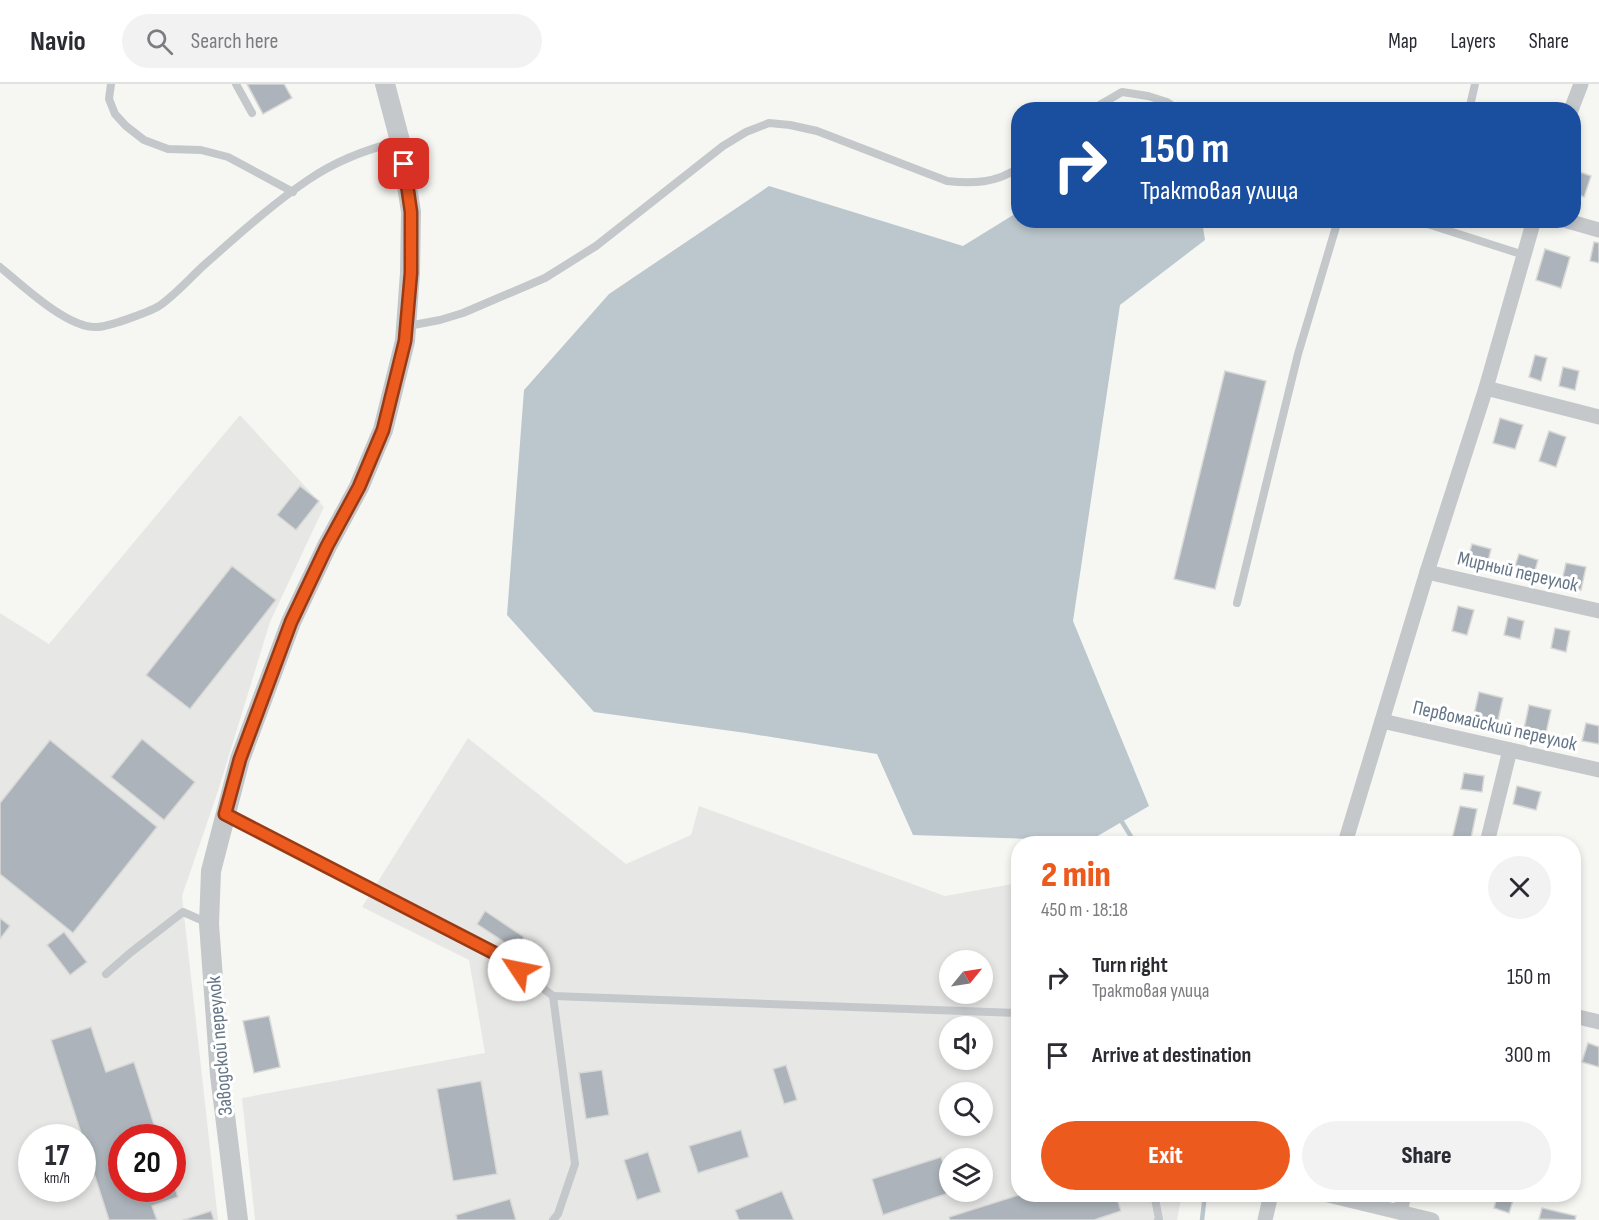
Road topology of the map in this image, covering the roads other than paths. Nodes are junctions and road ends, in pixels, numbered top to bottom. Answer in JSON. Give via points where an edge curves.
{"nodes":[{"id":1,"x":111,"y":84,"type":"edge"},
{"id":2,"x":236,"y":84,"type":"edge"},
{"id":3,"x":385,"y":84,"type":"edge"},
{"id":4,"x":1475,"y":84,"type":"edge"},
{"id":5,"x":1581,"y":84,"type":"edge"},
{"id":6,"x":1105,"y":102,"type":"edge"},
{"id":7,"x":1167,"y":102,"type":"edge"},
{"id":8,"x":1471,"y":102,"type":"edge"},
{"id":9,"x":1574,"y":102,"type":"edge"},
{"id":10,"x":252,"y":113,"type":"dead end"},
{"id":11,"x":400,"y":141,"type":"junction"},
{"id":12,"x":1011,"y":173,"type":"edge"},
{"id":13,"x":293,"y":192,"type":"junction"},
{"id":14,"x":1581,"y":225,"type":"edge"},
{"id":15,"x":1336,"y":228,"type":"edge"},
{"id":16,"x":1447,"y":228,"type":"edge"},
{"id":17,"x":1532,"y":228,"type":"edge"},
{"id":18,"x":1599,"y":230,"type":"edge"},
{"id":19,"x":1524,"y":255,"type":"junction"},
{"id":20,"x":0,"y":267,"type":"edge"},
{"id":21,"x":406,"y":326,"type":"junction"},
{"id":22,"x":1486,"y":388,"type":"junction"},
{"id":23,"x":1599,"y":417,"type":"edge"},
{"id":24,"x":1427,"y":572,"type":"junction"},
{"id":25,"x":1237,"y":603,"type":"dead end"},
{"id":26,"x":1599,"y":611,"type":"edge"},
{"id":27,"x":1382,"y":720,"type":"junction"},
{"id":28,"x":1510,"y":750,"type":"junction"},
{"id":29,"x":1599,"y":770,"type":"edge"},
{"id":30,"x":225,"y":814,"type":"junction"},
{"id":31,"x":1347,"y":836,"type":"edge"},
{"id":32,"x":1489,"y":836,"type":"edge"},
{"id":33,"x":209,"y":924,"type":"junction"},
{"id":34,"x":106,"y":975,"type":"dead end"},
{"id":35,"x":553,"y":996,"type":"junction"},
{"id":36,"x":1011,"y":1013,"type":"edge"},
{"id":37,"x":1581,"y":1018,"type":"edge"},
{"id":38,"x":1599,"y":1022,"type":"edge"},
{"id":39,"x":1156,"y":1202,"type":"edge"},
{"id":40,"x":1269,"y":1202,"type":"edge"},
{"id":41,"x":1358,"y":1202,"type":"edge"},
{"id":42,"x":1402,"y":1202,"type":"edge"},
{"id":43,"x":1400,"y":1212,"type":"junction"},
{"id":44,"x":238,"y":1220,"type":"edge"},
{"id":45,"x":553,"y":1220,"type":"edge"},
{"id":46,"x":1158,"y":1220,"type":"edge"},
{"id":47,"x":1265,"y":1220,"type":"edge"},
{"id":48,"x":1431,"y":1220,"type":"edge"}],
"edges":[{"from":1,"to":13,"type":"lane","via":[[109,99],[115,114],[144,140],[168,149],[201,150],[228,157]]},
{"from":2,"to":10,"type":"lane"},
{"from":3,"to":11,"type":"street","name":"Заводской переулок"},
{"from":4,"to":8,"type":"lane"},
{"from":5,"to":9,"type":"street"},
{"from":6,"to":7,"type":"lane","via":[[1122,92]]},
{"from":11,"to":13,"type":"lane","via":[[348,157]]},
{"from":11,"to":21,"type":"street","name":"Заводской переулок","via":[[411,212]]},
{"from":12,"to":21,"type":"lane","via":[[989,181],[947,181],[816,131],[769,123],[723,146],[596,246],[545,278],[463,313]]},
{"from":13,"to":20,"type":"lane","via":[[248,226],[158,306],[96,328],[60,315]]},
{"from":14,"to":18,"type":"street"},
{"from":15,"to":25,"type":"lane","via":[[1298,354]]},
{"from":16,"to":19,"type":"lane"},
{"from":17,"to":19,"type":"street"},
{"from":19,"to":22,"type":"street"},
{"from":21,"to":30,"type":"street","name":"Заводской переулок","via":[[383,430],[291,622],[240,759]]},
{"from":22,"to":23,"type":"street"},
{"from":22,"to":24,"type":"street"},
{"from":24,"to":26,"type":"street","name":"Мирный переулок"},
{"from":24,"to":27,"type":"street"},
{"from":27,"to":28,"type":"street","name":"Первомайский переулок"},
{"from":27,"to":31,"type":"street"},
{"from":28,"to":29,"type":"street","name":"Первомайский переулок"},
{"from":28,"to":32,"type":"street"},
{"from":30,"to":33,"type":"street","name":"Заводской переулок","via":[[211,871]]},
{"from":30,"to":35,"type":"lane","via":[[502,957]]},
{"from":33,"to":34,"type":"lane","via":[[183,912]]},
{"from":33,"to":44,"type":"street","name":"Заводской переулок","via":[[220,1075]]},
{"from":35,"to":36,"type":"lane"},
{"from":35,"to":45,"type":"lane","via":[[574,1164]]},
{"from":37,"to":38,"type":"street"},
{"from":39,"to":46,"type":"lane"},
{"from":40,"to":47,"type":"street"},
{"from":41,"to":43,"type":"street"},
{"from":42,"to":43,"type":"street"},
{"from":43,"to":48,"type":"street"}]}
